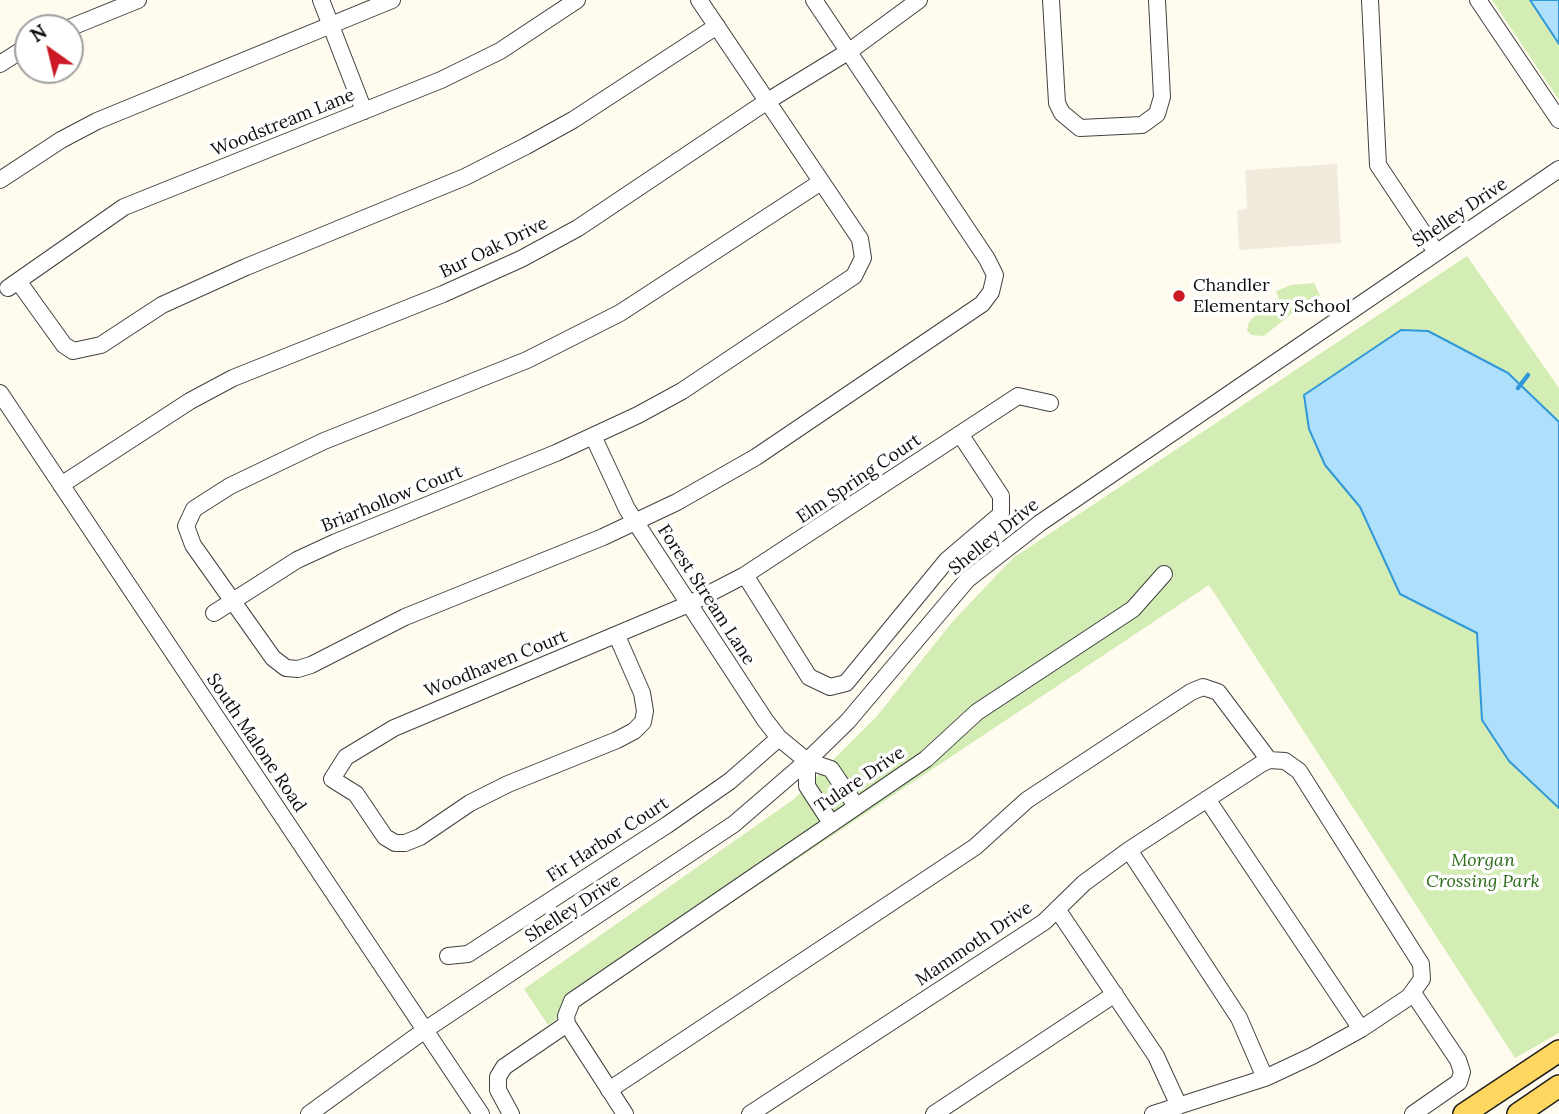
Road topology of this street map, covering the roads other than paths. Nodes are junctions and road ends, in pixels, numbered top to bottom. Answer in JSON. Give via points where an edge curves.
{"nodes":[{"id":1,"x":138,"y":0,"type":"edge"},
{"id":2,"x":321,"y":0,"type":"edge"},
{"id":3,"x":392,"y":0,"type":"edge"},
{"id":4,"x":577,"y":0,"type":"edge"},
{"id":5,"x":699,"y":0,"type":"edge"},
{"id":6,"x":814,"y":0,"type":"edge"},
{"id":7,"x":919,"y":0,"type":"edge"},
{"id":8,"x":1051,"y":0,"type":"edge"},
{"id":9,"x":1157,"y":0,"type":"edge"},
{"id":10,"x":1370,"y":0,"type":"edge"},
{"id":11,"x":1479,"y":0,"type":"edge"},
{"id":12,"x":84,"y":22,"type":"edge"},
{"id":13,"x":717,"y":26,"type":"junction"},
{"id":14,"x":332,"y":27,"type":"junction"},
{"id":15,"x":848,"y":52,"type":"junction"},
{"id":16,"x":766,"y":102,"type":"junction"},
{"id":17,"x":364,"y":111,"type":"junction"},
{"id":18,"x":1559,"y":120,"type":"edge"},
{"id":19,"x":1559,"y":169,"type":"edge"},
{"id":20,"x":0,"y":180,"type":"edge"},
{"id":21,"x":821,"y":182,"type":"junction"},
{"id":22,"x":1436,"y":252,"type":"junction"},
{"id":23,"x":2,"y":399,"type":"edge"},
{"id":24,"x":1049,"y":403,"type":"dead end"},
{"id":25,"x":960,"y":435,"type":"junction"},
{"id":26,"x":593,"y":436,"type":"junction"},
{"id":27,"x":61,"y":485,"type":"junction"},
{"id":28,"x":635,"y":522,"type":"junction"},
{"id":29,"x":1164,"y":574,"type":"dead end"},
{"id":30,"x":745,"y":575,"type":"junction"},
{"id":31,"x":231,"y":603,"type":"junction"},
{"id":32,"x":689,"y":604,"type":"junction"},
{"id":33,"x":214,"y":613,"type":"dead end"},
{"id":34,"x":617,"y":636,"type":"junction"},
{"id":35,"x":779,"y":738,"type":"junction"},
{"id":36,"x":1269,"y":760,"type":"junction"},
{"id":37,"x":807,"y":761,"type":"junction"},
{"id":38,"x":1207,"y":799,"type":"junction"},
{"id":39,"x":856,"y":806,"type":"junction"},
{"id":40,"x":831,"y":823,"type":"junction"},
{"id":41,"x":1129,"y":850,"type":"junction"},
{"id":42,"x":1057,"y":909,"type":"junction"},
{"id":43,"x":448,"y":956,"type":"dead end"},
{"id":44,"x":1413,"y":993,"type":"junction"},
{"id":45,"x":1115,"y":994,"type":"junction"},
{"id":46,"x":568,"y":1016,"type":"junction"},
{"id":47,"x":1361,"y":1029,"type":"junction"},
{"id":48,"x":425,"y":1030,"type":"junction"},
{"id":49,"x":1559,"y":1051,"type":"edge"},
{"id":50,"x":1265,"y":1077,"type":"junction"},
{"id":51,"x":1559,"y":1086,"type":"edge"},
{"id":52,"x":609,"y":1090,"type":"junction"},
{"id":53,"x":1179,"y":1106,"type":"junction"},
{"id":54,"x":309,"y":1114,"type":"edge"},
{"id":55,"x":481,"y":1114,"type":"edge"},
{"id":56,"x":511,"y":1114,"type":"edge"},
{"id":57,"x":625,"y":1114,"type":"edge"},
{"id":58,"x":750,"y":1114,"type":"edge"},
{"id":59,"x":934,"y":1114,"type":"edge"},
{"id":60,"x":1153,"y":1114,"type":"edge"},
{"id":61,"x":1413,"y":1114,"type":"edge"},
{"id":62,"x":1464,"y":1114,"type":"edge"},
{"id":63,"x":1518,"y":1114,"type":"edge"}],
"edges":[{"from":1,"to":12,"type":"street"},
{"from":2,"to":14,"type":"street"},
{"from":3,"to":14,"type":"street"},
{"from":4,"to":17,"type":"street","name":"Woodstream Lane","via":[[499,51]]},
{"from":5,"to":13,"type":"street"},
{"from":6,"to":15,"type":"street"},
{"from":7,"to":15,"type":"street","name":"Bur Oak Drive"},
{"from":8,"to":9,"type":"street","via":[[1057,103],[1069,122],[1080,128],[1142,125],[1157,114],[1162,97]]},
{"from":10,"to":22,"type":"street","via":[[1378,165]]},
{"from":11,"to":18,"type":"street"},
{"from":13,"to":16,"type":"street"},
{"from":13,"to":17,"type":"street","name":"Woodstream Lane","via":[[527,146],[465,177],[162,305],[100,345],[73,351],[64,345],[13,285],[124,207]]},
{"from":14,"to":17,"type":"street"},
{"from":14,"to":20,"type":"street","via":[[97,121]]},
{"from":15,"to":16,"type":"street","name":"Bur Oak Drive"},
{"from":15,"to":28,"type":"street","via":[[987,259],[995,275],[991,292],[982,303],[756,457]]},
{"from":16,"to":21,"type":"street"},
{"from":16,"to":27,"type":"street","name":"Bur Oak Drive","via":[[624,199],[533,253],[233,378]]},
{"from":19,"to":22,"type":"street","name":"Shelley Drive"},
{"from":21,"to":26,"type":"street","name":"Briarhollow Court","via":[[860,239],[863,258],[854,276],[682,391]]},
{"from":21,"to":31,"type":"street","via":[[620,313],[527,360],[324,441],[230,486],[194,509],[186,526],[193,545]]},
{"from":22,"to":37,"type":"street","name":"Shelley Drive","via":[[1081,494],[967,580],[848,721]]},
{"from":23,"to":27,"type":"street","name":"South Malone Road"},
{"from":24,"to":25,"type":"street","name":"Elm Spring Court","via":[[1018,396]]},
{"from":25,"to":30,"type":"street","name":"Elm Spring Court"},
{"from":25,"to":30,"type":"street","via":[[1001,496],[1001,514],[929,579],[846,683],[830,687],[809,677]]},
{"from":26,"to":28,"type":"street","name":"Forest Stream Lane"},
{"from":26,"to":31,"type":"street","name":"Briarhollow Court","via":[[335,542]]},
{"from":27,"to":48,"type":"street","name":"South Malone Road"},
{"from":28,"to":31,"type":"street","via":[[405,617],[298,669],[286,668],[273,658]]},
{"from":28,"to":32,"type":"street","name":"Forest Stream Lane"},
{"from":29,"to":39,"type":"street","name":"Tulare Drive","via":[[1133,609],[977,712],[926,759]]},
{"from":30,"to":32,"type":"street","name":"Elm Spring Court"},
{"from":31,"to":33,"type":"street","name":"Briarhollow Court"},
{"from":32,"to":34,"type":"street","name":"Woodhaven Court"},
{"from":32,"to":35,"type":"street","name":"Forest Stream Lane"},
{"from":34,"to":34,"type":"street","name":"Woodhaven Court","via":[[394,728],[346,757],[332,779],[356,794],[385,837],[405,843],[508,784],[626,735],[643,722],[645,711]]},
{"from":35,"to":37,"type":"street","name":"Forest Stream Lane"},
{"from":35,"to":43,"type":"street","name":"Fir Harbor Court","via":[[730,781],[667,825],[468,954]]},
{"from":36,"to":38,"type":"street","name":"Mammoth Drive"},
{"from":36,"to":44,"type":"street","via":[[1285,761],[1299,771],[1421,964],[1422,979]]},
{"from":36,"to":52,"type":"street","via":[[1218,692],[1203,687],[1191,692],[1027,800],[975,847]]},
{"from":37,"to":39,"type":"street","name":"Forest Stream Lane","via":[[831,769]]},
{"from":37,"to":40,"type":"street","via":[[807,786]]},
{"from":37,"to":48,"type":"street","name":"Shelley Drive","via":[[734,824]]},
{"from":38,"to":41,"type":"street","name":"Mammoth Drive"},
{"from":38,"to":47,"type":"street"},
{"from":39,"to":40,"type":"street","name":"Tulare Drive"},
{"from":40,"to":46,"type":"street","name":"Tulare Drive","via":[[578,996]]},
{"from":41,"to":42,"type":"street","name":"Mammoth Drive"},
{"from":41,"to":50,"type":"street","via":[[1239,1018]]},
{"from":42,"to":45,"type":"street"},
{"from":42,"to":58,"type":"street","name":"Mammoth Drive","via":[[1044,922]]},
{"from":44,"to":47,"type":"street"},
{"from":44,"to":61,"type":"street","via":[[1462,1072],[1459,1082]]},
{"from":45,"to":53,"type":"street","via":[[1156,1056]]},
{"from":45,"to":59,"type":"street"},
{"from":46,"to":52,"type":"street"},
{"from":46,"to":56,"type":"street","name":"Tulare Drive","via":[[504,1067],[498,1077],[498,1090]]},
{"from":47,"to":50,"type":"street"},
{"from":48,"to":54,"type":"street","name":"Shelley Drive"},
{"from":48,"to":55,"type":"street","name":"South Malone Road"},
{"from":49,"to":62,"type":"main road"},
{"from":50,"to":53,"type":"street"},
{"from":51,"to":63,"type":"main road"},
{"from":52,"to":57,"type":"street"},
{"from":53,"to":60,"type":"street"}]}
